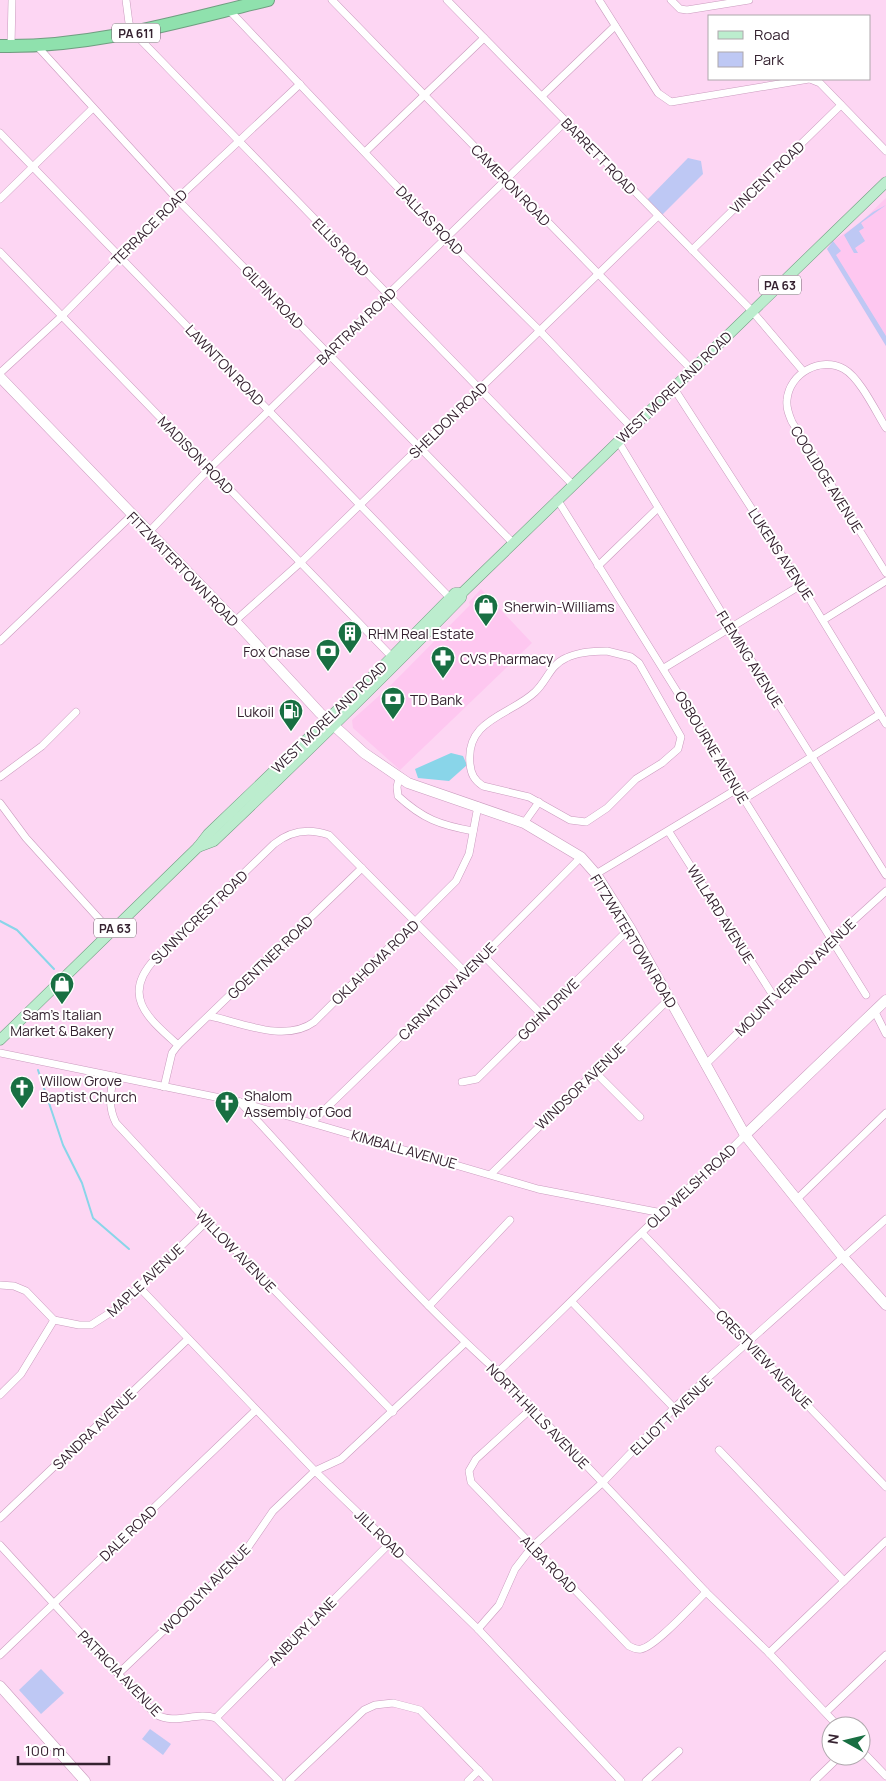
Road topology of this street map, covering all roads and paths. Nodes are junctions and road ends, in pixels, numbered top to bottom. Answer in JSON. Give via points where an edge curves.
{"nodes":[{"id":1,"x":12,"y":0,"type":"edge"},
{"id":2,"x":126,"y":0,"type":"edge"},
{"id":3,"x":268,"y":0,"type":"edge"},
{"id":4,"x":332,"y":0,"type":"edge"},
{"id":5,"x":446,"y":0,"type":"edge"},
{"id":6,"x":599,"y":0,"type":"edge"},
{"id":7,"x":671,"y":0,"type":"edge"},
{"id":8,"x":748,"y":0,"type":"edge"},
{"id":9,"x":250,"y":2,"type":"edge"},
{"id":10,"x":229,"y":10,"type":"junction"},
{"id":11,"x":615,"y":26,"type":"junction"},
{"id":12,"x":134,"y":33,"type":"junction"},
{"id":13,"x":484,"y":38,"type":"junction"},
{"id":14,"x":6,"y":46,"type":"edge"},
{"id":15,"x":37,"y":46,"type":"junction"},
{"id":16,"x":803,"y":80,"type":"edge"},
{"id":17,"x":812,"y":80,"type":"edge"},
{"id":18,"x":300,"y":84,"type":"junction"},
{"id":19,"x":424,"y":95,"type":"junction"},
{"id":20,"x":542,"y":96,"type":"junction"},
{"id":21,"x":841,"y":104,"type":"junction"},
{"id":22,"x":93,"y":108,"type":"junction"},
{"id":23,"x":566,"y":121,"type":"junction"},
{"id":24,"x":0,"y":133,"type":"edge"},
{"id":25,"x":239,"y":141,"type":"junction"},
{"id":26,"x":886,"y":151,"type":"edge"},
{"id":27,"x":365,"y":152,"type":"junction"},
{"id":28,"x":32,"y":168,"type":"junction"},
{"id":29,"x":505,"y":180,"type":"junction"},
{"id":30,"x":886,"y":182,"type":"edge"},
{"id":31,"x":0,"y":199,"type":"edge"},
{"id":32,"x":177,"y":199,"type":"junction"},
{"id":33,"x":658,"y":216,"type":"junction"},
{"id":34,"x":445,"y":237,"type":"junction"},
{"id":35,"x":692,"y":250,"type":"junction"},
{"id":36,"x":0,"y":252,"type":"edge"},
{"id":37,"x":120,"y":256,"type":"junction"},
{"id":38,"x":598,"y":273,"type":"junction"},
{"id":39,"x":388,"y":296,"type":"junction"},
{"id":40,"x":752,"y":311,"type":"junction"},
{"id":41,"x":62,"y":316,"type":"junction"},
{"id":42,"x":539,"y":330,"type":"junction"},
{"id":43,"x":327,"y":353,"type":"junction"},
{"id":44,"x":691,"y":369,"type":"junction"},
{"id":45,"x":803,"y":371,"type":"junction"},
{"id":46,"x":0,"y":373,"type":"edge"},
{"id":47,"x":0,"y":377,"type":"edge"},
{"id":48,"x":673,"y":387,"type":"junction"},
{"id":49,"x":480,"y":389,"type":"junction"},
{"id":50,"x":269,"y":410,"type":"junction"},
{"id":51,"x":632,"y":428,"type":"junction"},
{"id":52,"x":886,"y":428,"type":"edge"},
{"id":53,"x":618,"y":441,"type":"junction"},
{"id":54,"x":420,"y":446,"type":"junction"},
{"id":55,"x":209,"y":469,"type":"junction"},
{"id":56,"x":573,"y":484,"type":"junction"},
{"id":57,"x":557,"y":499,"type":"junction"},
{"id":58,"x":360,"y":504,"type":"junction"},
{"id":59,"x":658,"y":508,"type":"junction"},
{"id":60,"x":131,"y":516,"type":"junction"},
{"id":61,"x":148,"y":533,"type":"junction"},
{"id":62,"x":513,"y":543,"type":"junction"},
{"id":63,"x":301,"y":562,"type":"junction"},
{"id":64,"x":598,"y":566,"type":"junction"},
{"id":65,"x":886,"y":573,"type":"edge"},
{"id":66,"x":886,"y":581,"type":"edge"},
{"id":67,"x":801,"y":585,"type":"junction"},
{"id":68,"x":462,"y":593,"type":"junction"},
{"id":69,"x":450,"y":598,"type":"junction"},
{"id":70,"x":823,"y":620,"type":"junction"},
{"id":71,"x":235,"y":621,"type":"junction"},
{"id":72,"x":731,"y":628,"type":"junction"},
{"id":73,"x":0,"y":641,"type":"edge"},
{"id":74,"x":392,"y":657,"type":"junction"},
{"id":75,"x":664,"y":668,"type":"junction"},
{"id":76,"x":76,"y":712,"type":"dead end"},
{"id":77,"x":880,"y":714,"type":"junction"},
{"id":78,"x":330,"y":723,"type":"junction"},
{"id":79,"x":886,"y":724,"type":"edge"},
{"id":80,"x":812,"y":758,"type":"junction"},
{"id":81,"x":0,"y":777,"type":"edge"},
{"id":82,"x":400,"y":778,"type":"junction"},
{"id":83,"x":737,"y":789,"type":"junction"},
{"id":84,"x":744,"y":799,"type":"junction"},
{"id":85,"x":539,"y":802,"type":"junction"},
{"id":86,"x":0,"y":803,"type":"edge"},
{"id":87,"x":478,"y":806,"type":"junction"},
{"id":88,"x":524,"y":823,"type":"junction"},
{"id":89,"x":473,"y":830,"type":"junction"},
{"id":90,"x":669,"y":832,"type":"junction"},
{"id":91,"x":580,"y":857,"type":"junction"},
{"id":92,"x":362,"y":868,"type":"junction"},
{"id":93,"x":596,"y":874,"type":"junction"},
{"id":94,"x":886,"y":875,"type":"edge"},
{"id":95,"x":886,"y":891,"type":"edge"},
{"id":96,"x":417,"y":922,"type":"junction"},
{"id":97,"x":630,"y":928,"type":"junction"},
{"id":98,"x":111,"y":932,"type":"junction"},
{"id":99,"x":832,"y":940,"type":"junction"},
{"id":100,"x":483,"y":956,"type":"junction"},
{"id":101,"x":466,"y":973,"type":"junction"},
{"id":102,"x":866,"y":995,"type":"dead end"},
{"id":103,"x":774,"y":997,"type":"junction"},
{"id":104,"x":670,"y":999,"type":"junction"},
{"id":105,"x":886,"y":1000,"type":"edge"},
{"id":106,"x":875,"y":1012,"type":"junction"},
{"id":107,"x":542,"y":1015,"type":"junction"},
{"id":108,"x":210,"y":1016,"type":"junction"},
{"id":109,"x":886,"y":1034,"type":"edge"},
{"id":110,"x":0,"y":1040,"type":"edge"},
{"id":111,"x":178,"y":1045,"type":"junction"},
{"id":112,"x":0,"y":1053,"type":"edge"},
{"id":113,"x":705,"y":1065,"type":"junction"},
{"id":114,"x":594,"y":1071,"type":"junction"},
{"id":115,"x":114,"y":1076,"type":"junction"},
{"id":116,"x":462,"y":1082,"type":"dead end"},
{"id":117,"x":164,"y":1087,"type":"junction"},
{"id":118,"x":240,"y":1102,"type":"junction"},
{"id":119,"x":886,"y":1113,"type":"edge"},
{"id":120,"x":640,"y":1118,"type":"dead end"},
{"id":121,"x":312,"y":1122,"type":"junction"},
{"id":122,"x":745,"y":1135,"type":"junction"},
{"id":123,"x":490,"y":1174,"type":"junction"},
{"id":124,"x":796,"y":1200,"type":"junction"},
{"id":125,"x":662,"y":1213,"type":"junction"},
{"id":126,"x":886,"y":1219,"type":"edge"},
{"id":127,"x":510,"y":1220,"type":"dead end"},
{"id":128,"x":207,"y":1221,"type":"junction"},
{"id":129,"x":642,"y":1233,"type":"junction"},
{"id":130,"x":843,"y":1257,"type":"junction"},
{"id":131,"x":0,"y":1286,"type":"edge"},
{"id":132,"x":139,"y":1287,"type":"junction"},
{"id":133,"x":572,"y":1302,"type":"junction"},
{"id":134,"x":886,"y":1305,"type":"edge"},
{"id":135,"x":429,"y":1306,"type":"junction"},
{"id":136,"x":54,"y":1320,"type":"junction"},
{"id":137,"x":188,"y":1339,"type":"junction"},
{"id":138,"x":748,"y":1342,"type":"junction"},
{"id":139,"x":465,"y":1343,"type":"junction"},
{"id":140,"x":498,"y":1372,"type":"junction"},
{"id":141,"x":0,"y":1395,"type":"edge"},
{"id":142,"x":532,"y":1408,"type":"junction"},
{"id":143,"x":674,"y":1408,"type":"junction"},
{"id":144,"x":256,"y":1410,"type":"junction"},
{"id":145,"x":393,"y":1412,"type":"junction"},
{"id":146,"x":719,"y":1450,"type":"dead end"},
{"id":147,"x":316,"y":1471,"type":"junction"},
{"id":148,"x":602,"y":1483,"type":"junction"},
{"id":149,"x":886,"y":1486,"type":"edge"},
{"id":150,"x":0,"y":1518,"type":"edge"},
{"id":151,"x":886,"y":1541,"type":"edge"},
{"id":152,"x":0,"y":1544,"type":"edge"},
{"id":153,"x":389,"y":1544,"type":"junction"},
{"id":154,"x":532,"y":1547,"type":"junction"},
{"id":155,"x":844,"y":1581,"type":"junction"},
{"id":156,"x":706,"y":1592,"type":"junction"},
{"id":157,"x":53,"y":1605,"type":"junction"},
{"id":158,"x":478,"y":1629,"type":"junction"},
{"id":159,"x":770,"y":1653,"type":"junction"},
{"id":160,"x":0,"y":1655,"type":"edge"},
{"id":161,"x":886,"y":1655,"type":"edge"},
{"id":162,"x":119,"y":1673,"type":"junction"},
{"id":163,"x":0,"y":1686,"type":"edge"},
{"id":164,"x":826,"y":1712,"type":"junction"},
{"id":165,"x":829,"y":1716,"type":"edge"},
{"id":166,"x":216,"y":1718,"type":"junction"},
{"id":167,"x":679,"y":1750,"type":"dead end"},
{"id":168,"x":871,"y":1760,"type":"edge"},
{"id":169,"x":830,"y":1766,"type":"edge"},
{"id":170,"x":479,"y":1770,"type":"junction"},
{"id":171,"x":886,"y":1776,"type":"edge"},
{"id":172,"x":85,"y":1781,"type":"edge"},
{"id":173,"x":279,"y":1781,"type":"edge"},
{"id":174,"x":290,"y":1781,"type":"edge"},
{"id":175,"x":468,"y":1781,"type":"edge"},
{"id":176,"x":489,"y":1781,"type":"edge"},
{"id":177,"x":621,"y":1781,"type":"edge"},
{"id":178,"x":646,"y":1781,"type":"edge"},
{"id":179,"x":814,"y":1781,"type":"edge"}],
"edges":[{"from":1,"to":14,"type":"street"},
{"from":2,"to":12,"type":"street","name":"ELLIS ROAD","via":[[129,23]]},
{"from":3,"to":9,"type":"highway","number":"PA 611"},
{"from":4,"to":19,"type":"street","name":"CAMERON ROAD"},
{"from":5,"to":13,"type":"street","name":"BARRETT ROAD"},
{"from":6,"to":11,"type":"street"},
{"from":7,"to":8,"type":"street","via":[[680,9],[687,10]]},
{"from":9,"to":10,"type":"highway","number":"PA 611"},
{"from":10,"to":12,"type":"highway","number":"PA 611"},
{"from":10,"to":18,"type":"street","name":"DALLAS ROAD"},
{"from":11,"to":16,"type":"street","via":[[658,93],[671,102]]},
{"from":11,"to":20,"type":"street"},
{"from":12,"to":15,"type":"highway","number":"PA 611"},
{"from":12,"to":25,"type":"street","name":"ELLIS ROAD"},
{"from":13,"to":19,"type":"street"},
{"from":13,"to":20,"type":"street","name":"BARRETT ROAD"},
{"from":14,"to":15,"type":"highway","number":"PA 611"},
{"from":15,"to":22,"type":"street","name":"GILPIN ROAD"},
{"from":17,"to":21,"type":"street","via":[[820,83]]},
{"from":18,"to":25,"type":"street","name":"TERRACE ROAD"},
{"from":18,"to":27,"type":"street","name":"DALLAS ROAD"},
{"from":19,"to":27,"type":"street"},
{"from":19,"to":29,"type":"street","name":"CAMERON ROAD"},
{"from":20,"to":23,"type":"street","name":"BARRETT ROAD"},
{"from":21,"to":26,"type":"street"},
{"from":21,"to":35,"type":"street","name":"VINCENT ROAD"},
{"from":22,"to":28,"type":"street"},
{"from":22,"to":32,"type":"street","name":"GILPIN ROAD"},
{"from":23,"to":29,"type":"street","name":"BARTRAM ROAD"},
{"from":23,"to":33,"type":"street","name":"BARRETT ROAD"},
{"from":24,"to":28,"type":"street","name":"LAWNTON ROAD"},
{"from":25,"to":32,"type":"street","name":"TERRACE ROAD"},
{"from":25,"to":39,"type":"street","name":"ELLIS ROAD"},
{"from":27,"to":34,"type":"street","name":"DALLAS ROAD"},
{"from":28,"to":31,"type":"street"},
{"from":28,"to":37,"type":"street","name":"LAWNTON ROAD"},
{"from":29,"to":34,"type":"street","name":"BARTRAM ROAD"},
{"from":29,"to":38,"type":"street","name":"CAMERON ROAD"},
{"from":30,"to":40,"type":"main road","name":"WEST MORELAND ROAD","number":"PA 63"},
{"from":32,"to":37,"type":"street","name":"TERRACE ROAD"},
{"from":32,"to":43,"type":"street","name":"GILPIN ROAD"},
{"from":33,"to":35,"type":"street","name":"BARRETT ROAD"},
{"from":33,"to":38,"type":"street","name":"SHELDON ROAD"},
{"from":34,"to":39,"type":"street","name":"BARTRAM ROAD"},
{"from":34,"to":42,"type":"street","name":"DALLAS ROAD"},
{"from":35,"to":40,"type":"street","name":"BARRETT ROAD"},
{"from":36,"to":41,"type":"street","name":"MADISON ROAD"},
{"from":37,"to":41,"type":"street","name":"TERRACE ROAD"},
{"from":37,"to":50,"type":"street","name":"LAWNTON ROAD"},
{"from":38,"to":42,"type":"street","name":"SHELDON ROAD"},
{"from":38,"to":44,"type":"street","name":"CAMERON ROAD"},
{"from":39,"to":43,"type":"street","name":"BARTRAM ROAD"},
{"from":39,"to":49,"type":"street","name":"ELLIS ROAD"},
{"from":40,"to":44,"type":"main road","name":"WEST MORELAND ROAD","number":"PA 63"},
{"from":40,"to":45,"type":"street"},
{"from":41,"to":46,"type":"street","name":"TERRACE ROAD"},
{"from":41,"to":55,"type":"street","name":"MADISON ROAD"},
{"from":42,"to":49,"type":"street","name":"SHELDON ROAD"},
{"from":42,"to":51,"type":"street","name":"DALLAS ROAD"},
{"from":43,"to":50,"type":"street","name":"BARTRAM ROAD"},
{"from":43,"to":54,"type":"street","name":"GILPIN ROAD"},
{"from":44,"to":48,"type":"main road","name":"WEST MORELAND ROAD","number":"PA 63"},
{"from":45,"to":52,"type":"street","via":[[822,364],[843,368],[852,375]]},
{"from":45,"to":65,"type":"street","name":"COOLIDGE AVENUE","via":[[787,399],[792,422]]},
{"from":47,"to":60,"type":"street","name":"FITZWATERTOWN ROAD"},
{"from":48,"to":51,"type":"main road","name":"WEST MORELAND ROAD","number":"PA 63"},
{"from":48,"to":67,"type":"street","name":"LUKENS AVENUE"},
{"from":49,"to":54,"type":"street","name":"SHELDON ROAD"},
{"from":49,"to":56,"type":"street","name":"ELLIS ROAD"},
{"from":50,"to":55,"type":"street","name":"BARTRAM ROAD"},
{"from":50,"to":58,"type":"street","name":"LAWNTON ROAD"},
{"from":51,"to":53,"type":"main road","name":"WEST MORELAND ROAD","number":"PA 63"},
{"from":53,"to":56,"type":"main road","name":"WEST MORELAND ROAD","number":"PA 63"},
{"from":53,"to":59,"type":"street","name":"FLEMING AVENUE"},
{"from":54,"to":58,"type":"street","name":"SHELDON ROAD"},
{"from":54,"to":62,"type":"street","name":"GILPIN ROAD"},
{"from":55,"to":61,"type":"street","name":"BARTRAM ROAD"},
{"from":55,"to":63,"type":"street","name":"MADISON ROAD"},
{"from":56,"to":57,"type":"main road","name":"WEST MORELAND ROAD","number":"PA 63"},
{"from":57,"to":62,"type":"main road","name":"WEST MORELAND ROAD","number":"PA 63"},
{"from":57,"to":64,"type":"street","name":"OSBOURNE AVENUE"},
{"from":58,"to":63,"type":"street","name":"SHELDON ROAD"},
{"from":58,"to":69,"type":"street","name":"LAWNTON ROAD"},
{"from":59,"to":64,"type":"street"},
{"from":59,"to":72,"type":"street","name":"FLEMING AVENUE"},
{"from":60,"to":61,"type":"street","name":"FITZWATERTOWN ROAD"},
{"from":60,"to":73,"type":"street"},
{"from":61,"to":71,"type":"street","name":"FITZWATERTOWN ROAD"},
{"from":62,"to":68,"type":"main road","name":"WEST MORELAND ROAD","number":"PA 63"},
{"from":63,"to":71,"type":"street","name":"SHELDON ROAD"},
{"from":63,"to":74,"type":"street","name":"MADISON ROAD"},
{"from":64,"to":75,"type":"street","name":"OSBOURNE AVENUE"},
{"from":66,"to":70,"type":"street"},
{"from":67,"to":70,"type":"street","name":"LUKENS AVENUE"},
{"from":67,"to":72,"type":"street"},
{"from":68,"to":69,"type":"main road","name":"WEST MORELAND ROAD","number":"PA 63","via":[[455,593]]},
{"from":68,"to":78,"type":"main road","name":"WEST MORELAND ROAD","number":"PA 63","via":[[462,598],[426,635]]},
{"from":69,"to":74,"type":"main road","name":"WEST MORELAND ROAD","number":"PA 63"},
{"from":70,"to":77,"type":"street","name":"LUKENS AVENUE"},
{"from":71,"to":78,"type":"street","name":"FITZWATERTOWN ROAD"},
{"from":72,"to":75,"type":"street"},
{"from":72,"to":80,"type":"street","name":"FLEMING AVENUE"},
{"from":74,"to":78,"type":"main road","name":"WEST MORELAND ROAD","number":"PA 63"},
{"from":75,"to":83,"type":"street","name":"OSBOURNE AVENUE"},
{"from":76,"to":81,"type":"street","via":[[42,746]]},
{"from":77,"to":79,"type":"street","name":"LUKENS AVENUE"},
{"from":77,"to":80,"type":"street"},
{"from":78,"to":82,"type":"street","name":"FITZWATERTOWN ROAD","via":[[364,753]]},
{"from":78,"to":98,"type":"main road","name":"WEST MORELAND ROAD","number":"PA 63","via":[[214,841],[198,847]]},
{"from":80,"to":84,"type":"street"},
{"from":80,"to":94,"type":"street","name":"FLEMING AVENUE"},
{"from":82,"to":87,"type":"street","name":"FITZWATERTOWN ROAD","via":[[426,790]]},
{"from":82,"to":89,"type":"street","via":[[398,796],[421,815],[444,825]]},
{"from":83,"to":84,"type":"street","name":"OSBOURNE AVENUE"},
{"from":83,"to":90,"type":"street"},
{"from":84,"to":99,"type":"street","name":"OSBOURNE AVENUE"},
{"from":85,"to":85,"type":"street","via":[[476,782],[470,760],[471,748],[479,731],[498,714],[536,691],[552,668],[568,656],[607,651],[623,654],[639,663],[681,737],[678,750],[636,779],[607,808],[586,822],[570,820]]},
{"from":85,"to":88,"type":"street"},
{"from":86,"to":98,"type":"street","via":[[26,838]]},
{"from":87,"to":88,"type":"street","name":"FITZWATERTOWN ROAD"},
{"from":87,"to":89,"type":"street","name":"OKLAHOMA ROAD"},
{"from":88,"to":91,"type":"street","name":"FITZWATERTOWN ROAD"},
{"from":89,"to":96,"type":"street","name":"OKLAHOMA ROAD","via":[[467,859],[456,881]]},
{"from":90,"to":93,"type":"street"},
{"from":90,"to":103,"type":"street","name":"WILLARD AVENUE"},
{"from":91,"to":93,"type":"street","name":"FITZWATERTOWN ROAD"},
{"from":91,"to":100,"type":"street","name":"CARNATION AVENUE"},
{"from":92,"to":96,"type":"street","name":"SUNNYCREST ROAD"},
{"from":92,"to":108,"type":"street","name":"GOENTNER ROAD"},
{"from":92,"to":111,"type":"street","name":"SUNNYCREST ROAD","via":[[329,835],[320,832],[296,832],[274,844],[156,959],[143,976],[139,991],[146,1015]]},
{"from":93,"to":97,"type":"street","name":"FITZWATERTOWN ROAD"},
{"from":95,"to":99,"type":"street","name":"MOUNT VERNON AVENUE"},
{"from":96,"to":101,"type":"street","name":"SUNNYCREST ROAD"},
{"from":96,"to":108,"type":"street","name":"OKLAHOMA ROAD","via":[[308,1026],[296,1031],[278,1032]]},
{"from":97,"to":104,"type":"street","name":"FITZWATERTOWN ROAD"},
{"from":97,"to":107,"type":"street","name":"GOHN DRIVE"},
{"from":98,"to":110,"type":"main road","name":"WEST MORELAND ROAD","number":"PA 63"},
{"from":99,"to":102,"type":"street","name":"OSBOURNE AVENUE"},
{"from":99,"to":103,"type":"street","name":"MOUNT VERNON AVENUE"},
{"from":100,"to":101,"type":"street","name":"CARNATION AVENUE"},
{"from":100,"to":107,"type":"street"},
{"from":101,"to":121,"type":"street","name":"CARNATION AVENUE"},
{"from":103,"to":113,"type":"street","name":"MOUNT VERNON AVENUE"},
{"from":104,"to":113,"type":"street","name":"FITZWATERTOWN ROAD"},
{"from":104,"to":114,"type":"street","name":"WINDSOR AVENUE"},
{"from":105,"to":106,"type":"street","name":"OLD WELSH ROAD"},
{"from":106,"to":109,"type":"street"},
{"from":106,"to":122,"type":"street","name":"OLD WELSH ROAD"},
{"from":107,"to":116,"type":"street","name":"GOHN DRIVE","via":[[477,1079]]},
{"from":108,"to":111,"type":"street","name":"GOENTNER ROAD"},
{"from":111,"to":117,"type":"street","via":[[172,1054]]},
{"from":112,"to":115,"type":"street","name":"KIMBALL AVENUE"},
{"from":113,"to":122,"type":"street","name":"FITZWATERTOWN ROAD"},
{"from":114,"to":120,"type":"street"},
{"from":114,"to":123,"type":"street","name":"WINDSOR AVENUE"},
{"from":115,"to":117,"type":"street","name":"KIMBALL AVENUE"},
{"from":115,"to":128,"type":"street","name":"WILLOW AVENUE","via":[[110,1100],[116,1123]]},
{"from":117,"to":118,"type":"street","name":"KIMBALL AVENUE"},
{"from":118,"to":121,"type":"street","name":"KIMBALL AVENUE"},
{"from":118,"to":135,"type":"street","name":"NORTH HILLS AVENUE"},
{"from":119,"to":124,"type":"street"},
{"from":121,"to":123,"type":"street","name":"KIMBALL AVENUE"},
{"from":122,"to":124,"type":"street","name":"FITZWATERTOWN ROAD"},
{"from":122,"to":125,"type":"street","name":"OLD WELSH ROAD"},
{"from":123,"to":125,"type":"street","name":"KIMBALL AVENUE","via":[[538,1189]]},
{"from":124,"to":130,"type":"street","name":"FITZWATERTOWN ROAD"},
{"from":125,"to":129,"type":"street","name":"OLD WELSH ROAD"},
{"from":126,"to":130,"type":"street","name":"ELLIOTT AVENUE"},
{"from":127,"to":135,"type":"street"},
{"from":128,"to":132,"type":"street","name":"MAPLE AVENUE"},
{"from":128,"to":145,"type":"street","name":"WILLOW AVENUE"},
{"from":129,"to":133,"type":"street","name":"OLD WELSH ROAD"},
{"from":129,"to":138,"type":"street","name":"CRESTVIEW AVENUE"},
{"from":130,"to":134,"type":"street","name":"FITZWATERTOWN ROAD"},
{"from":130,"to":138,"type":"street","name":"ELLIOTT AVENUE"},
{"from":131,"to":136,"type":"street","via":[[14,1286],[26,1292]]},
{"from":132,"to":136,"type":"street","name":"MAPLE AVENUE","via":[[98,1322],[86,1326]]},
{"from":132,"to":137,"type":"street","name":"JILL ROAD"},
{"from":133,"to":140,"type":"street","name":"OLD WELSH ROAD"},
{"from":133,"to":143,"type":"street"},
{"from":135,"to":139,"type":"street","name":"NORTH HILLS AVENUE"},
{"from":136,"to":141,"type":"street","via":[[21,1374]]},
{"from":137,"to":144,"type":"street","name":"JILL ROAD"},
{"from":137,"to":150,"type":"street","name":"SANDRA AVENUE"},
{"from":138,"to":143,"type":"street","name":"ELLIOTT AVENUE"},
{"from":138,"to":149,"type":"street","name":"CRESTVIEW AVENUE"},
{"from":139,"to":140,"type":"street","name":"NORTH HILLS AVENUE"},
{"from":139,"to":145,"type":"street","name":"WOODLYN AVENUE"},
{"from":140,"to":142,"type":"street","name":"NORTH HILLS AVENUE"},
{"from":142,"to":148,"type":"street","name":"NORTH HILLS AVENUE"},
{"from":142,"to":154,"type":"street","name":"ALBA ROAD","via":[[476,1459],[470,1471],[471,1482]]},
{"from":143,"to":148,"type":"street","name":"ELLIOTT AVENUE"},
{"from":144,"to":147,"type":"street","name":"JILL ROAD"},
{"from":144,"to":157,"type":"street","name":"DALE ROAD"},
{"from":145,"to":147,"type":"street","name":"WOODLYN AVENUE","via":[[341,1459]]},
{"from":146,"to":155,"type":"street"},
{"from":147,"to":153,"type":"street","name":"JILL ROAD"},
{"from":147,"to":162,"type":"street","name":"WOODLYN AVENUE","via":[[273,1511],[242,1556]]},
{"from":148,"to":154,"type":"street","name":"ELLIOTT AVENUE"},
{"from":148,"to":156,"type":"street","name":"NORTH HILLS AVENUE"},
{"from":151,"to":155,"type":"street"},
{"from":152,"to":157,"type":"street","name":"PATRICIA AVENUE"},
{"from":153,"to":158,"type":"street","name":"JILL ROAD"},
{"from":153,"to":166,"type":"street","name":"ANBURY LANE"},
{"from":154,"to":156,"type":"street","name":"ALBA ROAD","via":[[634,1649],[654,1642]]},
{"from":154,"to":158,"type":"street","name":"ELLIOTT AVENUE","via":[[515,1569],[499,1605]]},
{"from":155,"to":159,"type":"street"},
{"from":156,"to":159,"type":"street","name":"NORTH HILLS AVENUE"},
{"from":157,"to":160,"type":"street","name":"DALE ROAD"},
{"from":157,"to":162,"type":"street","name":"PATRICIA AVENUE"},
{"from":158,"to":177,"type":"street","name":"JILL ROAD"},
{"from":159,"to":164,"type":"street","name":"NORTH HILLS AVENUE"},
{"from":161,"to":164,"type":"street"},
{"from":162,"to":166,"type":"street","name":"PATRICIA AVENUE","via":[[162,1718]]},
{"from":163,"to":172,"type":"street"},
{"from":164,"to":165,"type":"street","name":"NORTH HILLS AVENUE"},
{"from":166,"to":173,"type":"street"},
{"from":167,"to":178,"type":"street"},
{"from":168,"to":171,"type":"street"},
{"from":169,"to":179,"type":"street"},
{"from":170,"to":174,"type":"street","via":[[420,1710],[393,1702],[364,1710]]},
{"from":170,"to":175,"type":"street"},
{"from":170,"to":176,"type":"street"}]}
